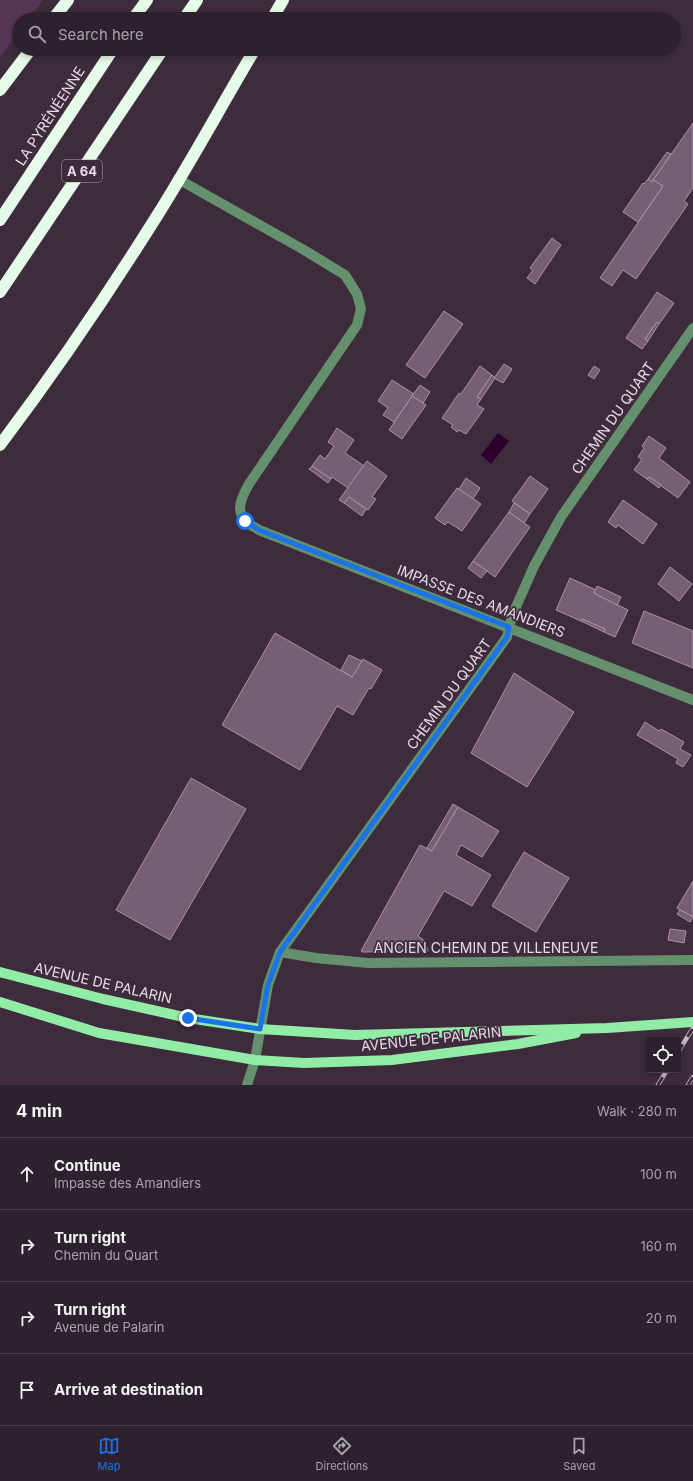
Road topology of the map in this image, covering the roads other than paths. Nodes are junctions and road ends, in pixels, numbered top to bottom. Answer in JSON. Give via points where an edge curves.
{"nodes":[{"id":1,"x":68,"y":0,"type":"edge"},
{"id":2,"x":147,"y":0,"type":"edge"},
{"id":3,"x":197,"y":0,"type":"edge"},
{"id":4,"x":283,"y":0,"type":"edge"},
{"id":5,"x":59,"y":12,"type":"edge"},
{"id":6,"x":138,"y":12,"type":"edge"},
{"id":7,"x":189,"y":12,"type":"edge"},
{"id":8,"x":276,"y":12,"type":"edge"},
{"id":9,"x":26,"y":56,"type":"edge"},
{"id":10,"x":108,"y":56,"type":"edge"},
{"id":11,"x":158,"y":56,"type":"edge"},
{"id":12,"x":251,"y":56,"type":"edge"},
{"id":13,"x":0,"y":90,"type":"edge"},
{"id":14,"x":178,"y":179,"type":"junction"},
{"id":15,"x":0,"y":220,"type":"edge"},
{"id":16,"x":0,"y":292,"type":"edge"},
{"id":17,"x":693,"y":328,"type":"edge"},
{"id":18,"x":0,"y":445,"type":"edge"},
{"id":19,"x":509,"y":627,"type":"junction"},
{"id":20,"x":693,"y":700,"type":"edge"},
{"id":21,"x":280,"y":952,"type":"junction"},
{"id":22,"x":693,"y":960,"type":"edge"},
{"id":23,"x":0,"y":972,"type":"edge"},
{"id":24,"x":0,"y":1002,"type":"edge"},
{"id":25,"x":693,"y":1022,"type":"edge"},
{"id":26,"x":607,"y":1028,"type":"junction"},
{"id":27,"x":260,"y":1029,"type":"junction"},
{"id":28,"x":255,"y":1060,"type":"junction"},
{"id":29,"x":247,"y":1085,"type":"edge"}],
"edges":[{"from":1,"to":5,"type":"highway"},
{"from":2,"to":6,"type":"highway"},
{"from":3,"to":7,"type":"highway"},
{"from":4,"to":8,"type":"highway"},
{"from":9,"to":13,"type":"highway"},
{"from":10,"to":15,"type":"highway","name":"LA PYRÉNÉENNE","number":"A 64"},
{"from":11,"to":16,"type":"highway","number":"A 64"},
{"from":12,"to":14,"type":"highway"},
{"from":14,"to":18,"type":"highway","via":[[101,304]]},
{"from":14,"to":19,"type":"street","name":"IMPASSE DES AMANDIERS","via":[[345,275],[357,294],[361,310],[357,325],[240,500],[240,511],[245,521],[259,530]]},
{"from":17,"to":19,"type":"street","name":"CHEMIN DU QUART","via":[[561,517],[534,566]]},
{"from":19,"to":20,"type":"street","name":"IMPASSE DES AMANDIERS"},
{"from":19,"to":21,"type":"street","name":"CHEMIN DU QUART","via":[[507,637]]},
{"from":21,"to":22,"type":"street","name":"ANCIEN CHEMIN DE VILLENEUVE","via":[[368,963]]},
{"from":21,"to":27,"type":"street","name":"CHEMIN DU QUART","via":[[268,985]]},
{"from":23,"to":27,"type":"main road","name":"AVENUE DE PALARIN","via":[[188,1018]]},
{"from":24,"to":28,"type":"main road","name":"AVENUE DE PALARIN","via":[[99,1033]]},
{"from":25,"to":26,"type":"main road","name":"AVENUE DE PALARIN"},
{"from":26,"to":27,"type":"main road","name":"AVENUE DE PALARIN","via":[[355,1034]]},
{"from":26,"to":28,"type":"main road","name":"AVENUE DE PALARIN","via":[[518,1044],[392,1060],[304,1063]]},
{"from":27,"to":28,"type":"street","name":"CHEMIN DU QUART"},
{"from":28,"to":29,"type":"street","name":"CHEMIN DU QUART"}]}
